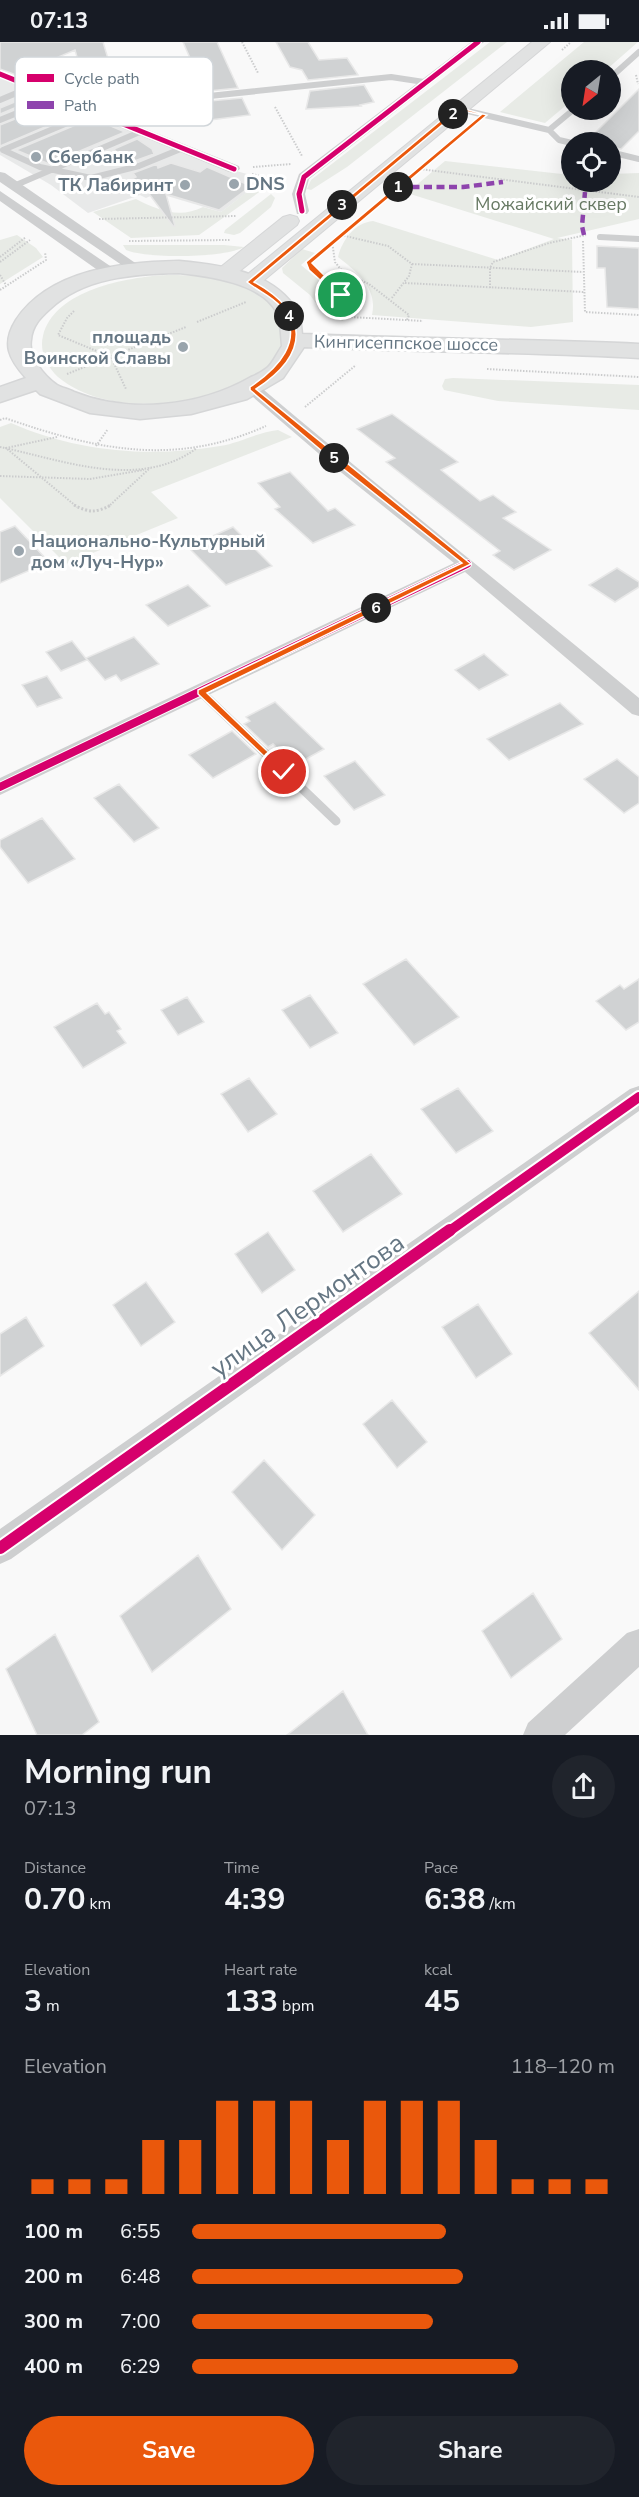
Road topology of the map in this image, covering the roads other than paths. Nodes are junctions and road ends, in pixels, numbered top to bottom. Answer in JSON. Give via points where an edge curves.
{"nodes":[{"id":1,"x":478,"y":42,"type":"edge"},
{"id":2,"x":520,"y":42,"type":"edge"},
{"id":3,"x":542,"y":42,"type":"edge"},
{"id":4,"x":639,"y":52,"type":"edge"},
{"id":5,"x":621,"y":68,"type":"edge"},
{"id":6,"x":0,"y":74,"type":"edge"},
{"id":7,"x":15,"y":79,"type":"edge"},
{"id":8,"x":424,"y":82,"type":"junction"},
{"id":9,"x":15,"y":94,"type":"edge"},
{"id":10,"x":213,"y":96,"type":"edge"},
{"id":11,"x":0,"y":100,"type":"edge"},
{"id":12,"x":435,"y":108,"type":"dead end"},
{"id":13,"x":459,"y":109,"type":"junction"},
{"id":14,"x":15,"y":114,"type":"edge"},
{"id":15,"x":0,"y":120,"type":"edge"},
{"id":16,"x":561,"y":120,"type":"edge"},
{"id":17,"x":60,"y":126,"type":"edge"},
{"id":18,"x":132,"y":126,"type":"edge"},
{"id":19,"x":142,"y":130,"type":"junction"},
{"id":20,"x":549,"y":130,"type":"junction"},
{"id":21,"x":561,"y":140,"type":"edge"},
{"id":22,"x":183,"y":147,"type":"junction"},
{"id":23,"x":621,"y":155,"type":"edge"},
{"id":24,"x":639,"y":159,"type":"edge"},
{"id":25,"x":54,"y":168,"type":"junction"},
{"id":26,"x":234,"y":169,"type":"road end"},
{"id":27,"x":0,"y":176,"type":"edge"},
{"id":28,"x":16,"y":185,"type":"junction"},
{"id":29,"x":0,"y":195,"type":"edge"},
{"id":30,"x":322,"y":196,"type":"dead end"},
{"id":31,"x":302,"y":212,"type":"junction"},
{"id":32,"x":597,"y":235,"type":"road end"},
{"id":33,"x":639,"y":239,"type":"edge"},
{"id":34,"x":137,"y":269,"type":"junction"},
{"id":35,"x":111,"y":273,"type":"junction"},
{"id":36,"x":224,"y":274,"type":"junction"},
{"id":37,"x":252,"y":291,"type":"junction"},
{"id":38,"x":293,"y":331,"type":"junction"},
{"id":39,"x":639,"y":351,"type":"edge"},
{"id":40,"x":38,"y":381,"type":"junction"},
{"id":41,"x":252,"y":388,"type":"junction"},
{"id":42,"x":0,"y":395,"type":"edge"},
{"id":43,"x":468,"y":564,"type":"junction"},
{"id":44,"x":201,"y":692,"type":"junction"},
{"id":45,"x":639,"y":710,"type":"edge"},
{"id":46,"x":0,"y":787,"type":"edge"},
{"id":47,"x":336,"y":821,"type":"dead end"},
{"id":48,"x":639,"y":1097,"type":"edge"},
{"id":49,"x":0,"y":1548,"type":"edge"},
{"id":50,"x":639,"y":1645,"type":"edge"},
{"id":51,"x":540,"y":1735,"type":"edge"}],
"edges":[{"from":1,"to":8,"type":"street"},
{"from":2,"to":12,"type":"main road"},
{"from":3,"to":13,"type":"main road"},
{"from":4,"to":5,"type":"lane"},
{"from":6,"to":7,"type":"street"},
{"from":8,"to":10,"type":"lane","via":[[391,77]]},
{"from":8,"to":31,"type":"street","via":[[304,177],[298,187]]},
{"from":9,"to":11,"type":"lane"},
{"from":13,"to":20,"type":"lane"},
{"from":13,"to":37,"type":"main road"},
{"from":14,"to":15,"type":"lane"},
{"from":16,"to":20,"type":"lane"},
{"from":17,"to":25,"type":"lane","via":[[3,150],[40,168]]},
{"from":18,"to":19,"type":"street"},
{"from":19,"to":22,"type":"street"},
{"from":19,"to":25,"type":"lane"},
{"from":20,"to":21,"type":"lane"},
{"from":22,"to":25,"type":"lane","via":[[139,166],[91,178]]},
{"from":22,"to":26,"type":"street"},
{"from":23,"to":24,"type":"lane"},
{"from":25,"to":28,"type":"lane"},
{"from":27,"to":28,"type":"street"},
{"from":28,"to":34,"type":"street"},
{"from":29,"to":35,"type":"street"},
{"from":30,"to":31,"type":"main road"},
{"from":31,"to":36,"type":"main road"},
{"from":32,"to":33,"type":"lane"},
{"from":34,"to":35,"type":"main road"},
{"from":34,"to":36,"type":"main road","via":[[179,267]]},
{"from":35,"to":40,"type":"main road","via":[[62,291],[29,318],[20,337],[21,356]]},
{"from":36,"to":37,"type":"main road"},
{"from":37,"to":38,"type":"main road","via":[[270,294],[284,307]]},
{"from":38,"to":39,"type":"main road","name":"Кингисеппское шоссе","via":[[420,346],[517,345]]},
{"from":38,"to":41,"type":"main road","via":[[289,356]]},
{"from":40,"to":41,"type":"main road","via":[[66,398],[119,411],[180,410],[215,403]]},
{"from":40,"to":42,"type":"main road"},
{"from":41,"to":43,"type":"street"},
{"from":43,"to":44,"type":"street"},
{"from":43,"to":45,"type":"street"},
{"from":44,"to":46,"type":"street"},
{"from":44,"to":47,"type":"lane"},
{"from":48,"to":49,"type":"street","name":"улица Лермонтова"},
{"from":50,"to":51,"type":"street"}]}
